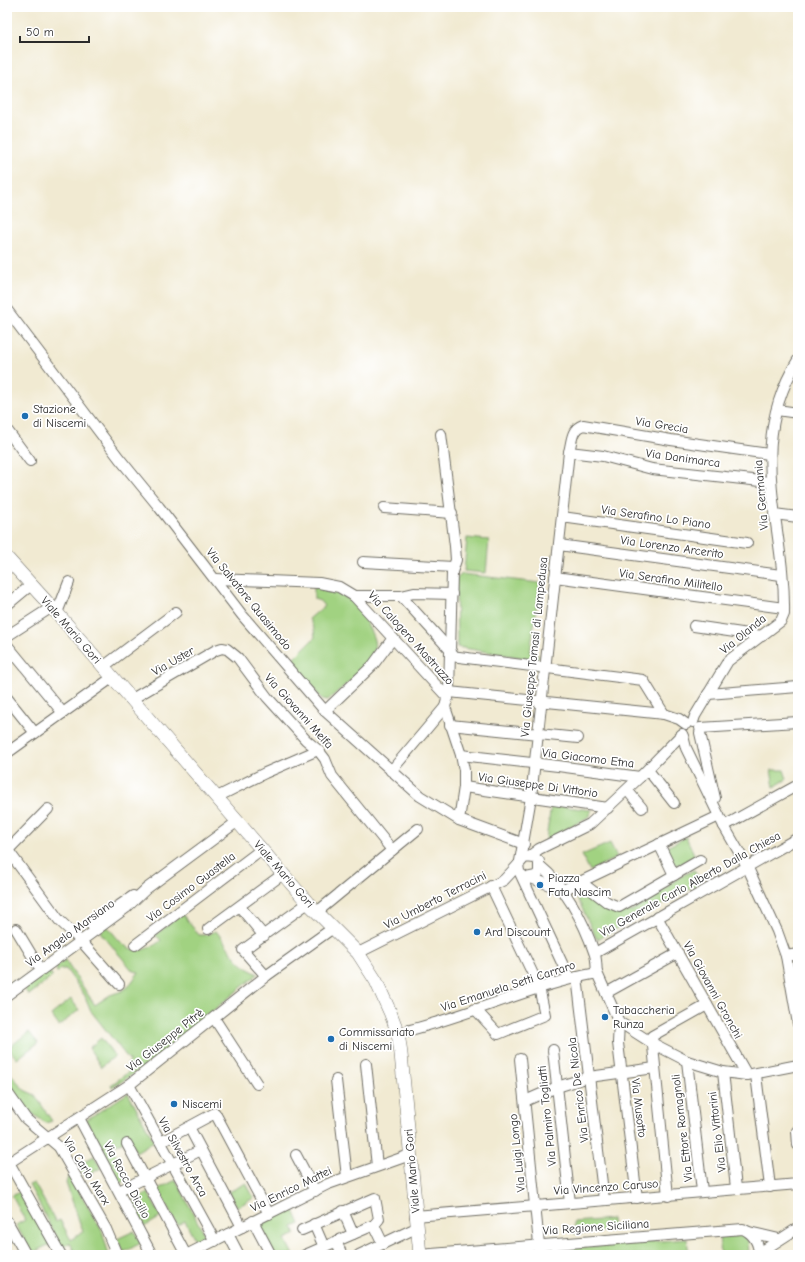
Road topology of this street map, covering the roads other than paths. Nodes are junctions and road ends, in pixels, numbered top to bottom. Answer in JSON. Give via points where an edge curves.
{"nodes":[{"id":1,"x":7,"y":310,"type":"edge"},
{"id":2,"x":798,"y":360,"type":"edge"},
{"id":3,"x":777,"y":410,"type":"junction"},
{"id":4,"x":798,"y":413,"type":"edge"},
{"id":5,"x":7,"y":430,"type":"edge"},
{"id":6,"x":441,"y":434,"type":"dead end"},
{"id":7,"x":569,"y":452,"type":"junction"},
{"id":8,"x":770,"y":454,"type":"junction"},
{"id":9,"x":30,"y":461,"type":"dead end"},
{"id":10,"x":770,"y":482,"type":"junction"},
{"id":11,"x":384,"y":508,"type":"dead end"},
{"id":12,"x":452,"y":513,"type":"junction"},
{"id":13,"x":774,"y":514,"type":"junction"},
{"id":14,"x":562,"y":517,"type":"junction"},
{"id":15,"x":798,"y":517,"type":"edge"},
{"id":16,"x":747,"y":543,"type":"dead end"},
{"id":17,"x":559,"y":545,"type":"junction"},
{"id":18,"x":7,"y":558,"type":"edge"},
{"id":19,"x":363,"y":562,"type":"dead end"},
{"id":20,"x":453,"y":567,"type":"junction"},
{"id":21,"x":781,"y":575,"type":"junction"},
{"id":22,"x":555,"y":577,"type":"junction"},
{"id":23,"x":215,"y":579,"type":"junction"},
{"id":24,"x":69,"y":582,"type":"dead end"},
{"id":25,"x":31,"y":585,"type":"junction"},
{"id":26,"x":452,"y":594,"type":"junction"},
{"id":27,"x":354,"y":596,"type":"junction"},
{"id":28,"x":401,"y":596,"type":"junction"},
{"id":29,"x":7,"y":605,"type":"edge"},
{"id":30,"x":784,"y":608,"type":"junction"},
{"id":31,"x":55,"y":610,"type":"junction"},
{"id":32,"x":176,"y":612,"type":"dead end"},
{"id":33,"x":694,"y":626,"type":"dead end"},
{"id":34,"x":7,"y":636,"type":"edge"},
{"id":35,"x":762,"y":636,"type":"junction"},
{"id":36,"x":392,"y":638,"type":"junction"},
{"id":37,"x":7,"y":645,"type":"edge"},
{"id":38,"x":227,"y":649,"type":"joint"},
{"id":39,"x":451,"y":654,"type":"junction"},
{"id":40,"x":103,"y":667,"type":"junction"},
{"id":41,"x":545,"y":669,"type":"junction"},
{"id":42,"x":113,"y":677,"type":"junction"},
{"id":43,"x":798,"y":687,"type":"edge"},
{"id":44,"x":708,"y":694,"type":"junction"},
{"id":45,"x":7,"y":698,"type":"edge"},
{"id":46,"x":132,"y":699,"type":"junction"},
{"id":47,"x":447,"y":699,"type":"junction"},
{"id":48,"x":541,"y":702,"type":"junction"},
{"id":49,"x":325,"y":711,"type":"junction"},
{"id":50,"x":63,"y":713,"type":"junction"},
{"id":51,"x":664,"y":714,"type":"junction"},
{"id":52,"x":798,"y":722,"type":"edge"},
{"id":53,"x":450,"y":725,"type":"junction"},
{"id":54,"x":695,"y":727,"type":"junction"},
{"id":55,"x":36,"y":733,"type":"junction"},
{"id":56,"x":538,"y":734,"type":"junction"},
{"id":57,"x":682,"y":735,"type":"junction"},
{"id":58,"x":578,"y":738,"type":"dead end"},
{"id":59,"x":318,"y":750,"type":"junction"},
{"id":60,"x":7,"y":752,"type":"edge"},
{"id":61,"x":461,"y":755,"type":"junction"},
{"id":62,"x":534,"y":764,"type":"junction"},
{"id":63,"x":648,"y":770,"type":"junction"},
{"id":64,"x":391,"y":771,"type":"junction"},
{"id":65,"x":640,"y":777,"type":"junction"},
{"id":66,"x":798,"y":785,"type":"edge"},
{"id":67,"x":464,"y":787,"type":"junction"},
{"id":68,"x":627,"y":790,"type":"junction"},
{"id":69,"x":217,"y":797,"type":"junction"},
{"id":70,"x":530,"y":797,"type":"junction"},
{"id":71,"x":674,"y":803,"type":"dead end"},
{"id":72,"x":608,"y":808,"type":"junction"},
{"id":73,"x":642,"y":808,"type":"dead end"},
{"id":74,"x":48,"y":809,"type":"dead end"},
{"id":75,"x":719,"y":816,"type":"junction"},
{"id":76,"x":459,"y":820,"type":"junction"},
{"id":77,"x":238,"y":821,"type":"junction"},
{"id":78,"x":724,"y":826,"type":"junction"},
{"id":79,"x":418,"y":829,"type":"dead end"},
{"id":80,"x":798,"y":838,"type":"edge"},
{"id":81,"x":524,"y":844,"type":"junction"},
{"id":82,"x":659,"y":844,"type":"junction"},
{"id":83,"x":7,"y":849,"type":"edge"},
{"id":84,"x":262,"y":849,"type":"junction"},
{"id":85,"x":392,"y":850,"type":"junction"},
{"id":86,"x":700,"y":860,"type":"dead end"},
{"id":87,"x":528,"y":865,"type":"junction"},
{"id":88,"x":747,"y":866,"type":"junction"},
{"id":89,"x":283,"y":874,"type":"junction"},
{"id":90,"x":674,"y":875,"type":"junction"},
{"id":91,"x":581,"y":882,"type":"junction"},
{"id":92,"x":491,"y":886,"type":"junction"},
{"id":93,"x":563,"y":890,"type":"junction"},
{"id":94,"x":240,"y":907,"type":"junction"},
{"id":95,"x":312,"y":907,"type":"junction"},
{"id":96,"x":657,"y":917,"type":"junction"},
{"id":97,"x":333,"y":928,"type":"junction"},
{"id":98,"x":16,"y":929,"type":"dead end"},
{"id":99,"x":208,"y":929,"type":"dead end"},
{"id":100,"x":264,"y":936,"type":"junction"},
{"id":101,"x":78,"y":938,"type":"junction"},
{"id":102,"x":135,"y":945,"type":"dead end"},
{"id":103,"x":358,"y":953,"type":"junction"},
{"id":104,"x":595,"y":953,"type":"junction"},
{"id":105,"x":678,"y":953,"type":"junction"},
{"id":106,"x":798,"y":954,"type":"edge"},
{"id":107,"x":786,"y":956,"type":"junction"},
{"id":108,"x":37,"y":964,"type":"junction"},
{"id":109,"x":790,"y":972,"type":"junction"},
{"id":110,"x":597,"y":973,"type":"junction"},
{"id":111,"x":266,"y":976,"type":"junction"},
{"id":112,"x":573,"y":978,"type":"junction"},
{"id":113,"x":798,"y":980,"type":"edge"},
{"id":114,"x":118,"y":984,"type":"dead end"},
{"id":115,"x":7,"y":986,"type":"edge"},
{"id":116,"x":539,"y":987,"type":"junction"},
{"id":117,"x":606,"y":993,"type":"junction"},
{"id":118,"x":7,"y":995,"type":"edge"},
{"id":119,"x":707,"y":1006,"type":"junction"},
{"id":120,"x":475,"y":1009,"type":"junction"},
{"id":121,"x":214,"y":1018,"type":"junction"},
{"id":122,"x":619,"y":1022,"type":"junction"},
{"id":123,"x":798,"y":1023,"type":"edge"},
{"id":124,"x":398,"y":1033,"type":"junction"},
{"id":125,"x":652,"y":1044,"type":"junction"},
{"id":126,"x":553,"y":1050,"type":"dead end"},
{"id":127,"x":520,"y":1059,"type":"dead end"},
{"id":128,"x":687,"y":1061,"type":"junction"},
{"id":129,"x":366,"y":1064,"type":"dead end"},
{"id":130,"x":798,"y":1065,"type":"edge"},
{"id":131,"x":655,"y":1068,"type":"junction"},
{"id":132,"x":723,"y":1072,"type":"junction"},
{"id":133,"x":622,"y":1073,"type":"junction"},
{"id":134,"x":752,"y":1075,"type":"junction"},
{"id":135,"x":589,"y":1077,"type":"junction"},
{"id":136,"x":336,"y":1080,"type":"dead end"},
{"id":137,"x":257,"y":1084,"type":"dead end"},
{"id":138,"x":129,"y":1085,"type":"junction"},
{"id":139,"x":557,"y":1087,"type":"junction"},
{"id":140,"x":9,"y":1099,"type":"edge"},
{"id":141,"x":525,"y":1101,"type":"junction"},
{"id":142,"x":79,"y":1118,"type":"junction"},
{"id":143,"x":188,"y":1127,"type":"junction"},
{"id":144,"x":797,"y":1131,"type":"dead end"},
{"id":145,"x":49,"y":1138,"type":"junction"},
{"id":146,"x":161,"y":1142,"type":"junction"},
{"id":147,"x":127,"y":1144,"type":"dead end"},
{"id":148,"x":798,"y":1145,"type":"edge"},
{"id":149,"x":201,"y":1150,"type":"junction"},
{"id":150,"x":410,"y":1155,"type":"junction"},
{"id":151,"x":296,"y":1156,"type":"dead end"},
{"id":152,"x":8,"y":1161,"type":"edge"},
{"id":153,"x":172,"y":1164,"type":"junction"},
{"id":154,"x":377,"y":1166,"type":"junction"},
{"id":155,"x":347,"y":1177,"type":"junction"},
{"id":156,"x":145,"y":1178,"type":"junction"},
{"id":157,"x":798,"y":1184,"type":"edge"},
{"id":158,"x":770,"y":1187,"type":"junction"},
{"id":159,"x":736,"y":1188,"type":"junction"},
{"id":160,"x":118,"y":1191,"type":"junction"},
{"id":161,"x":315,"y":1191,"type":"junction"},
{"id":162,"x":702,"y":1192,"type":"junction"},
{"id":163,"x":668,"y":1196,"type":"junction"},
{"id":164,"x":637,"y":1198,"type":"junction"},
{"id":165,"x":604,"y":1200,"type":"junction"},
{"id":166,"x":570,"y":1202,"type":"junction"},
{"id":167,"x":535,"y":1206,"type":"junction"},
{"id":168,"x":343,"y":1211,"type":"junction"},
{"id":169,"x":269,"y":1214,"type":"junction"},
{"id":170,"x":7,"y":1220,"type":"edge"},
{"id":171,"x":253,"y":1222,"type":"junction"},
{"id":172,"x":416,"y":1222,"type":"junction"},
{"id":173,"x":314,"y":1224,"type":"junction"},
{"id":174,"x":374,"y":1225,"type":"junction"},
{"id":175,"x":242,"y":1227,"type":"junction"},
{"id":176,"x":798,"y":1228,"type":"edge"},
{"id":177,"x":302,"y":1230,"type":"dead end"},
{"id":178,"x":749,"y":1232,"type":"junction"},
{"id":179,"x":228,"y":1234,"type":"junction"},
{"id":180,"x":353,"y":1234,"type":"junction"},
{"id":181,"x":779,"y":1240,"type":"junction"},
{"id":182,"x":215,"y":1241,"type":"junction"},
{"id":183,"x":336,"y":1241,"type":"junction"},
{"id":184,"x":383,"y":1244,"type":"junction"},
{"id":185,"x":539,"y":1244,"type":"junction"},
{"id":186,"x":324,"y":1247,"type":"junction"},
{"id":187,"x":189,"y":1254,"type":"edge"},
{"id":188,"x":758,"y":1254,"type":"edge"},
{"id":189,"x":26,"y":1255,"type":"edge"},
{"id":190,"x":61,"y":1255,"type":"edge"},
{"id":191,"x":117,"y":1255,"type":"edge"},
{"id":192,"x":152,"y":1255,"type":"edge"},
{"id":193,"x":239,"y":1255,"type":"edge"},
{"id":194,"x":270,"y":1255,"type":"edge"},
{"id":195,"x":305,"y":1255,"type":"edge"},
{"id":196,"x":342,"y":1255,"type":"edge"},
{"id":197,"x":359,"y":1255,"type":"edge"},
{"id":198,"x":420,"y":1255,"type":"edge"}],
"edges":[{"from":1,"to":23,"type":"street","name":"Via Salvatore Quasimodo"},
{"from":2,"to":3,"type":"street","name":"Via Germania"},
{"from":3,"to":4,"type":"street"},
{"from":3,"to":8,"type":"street","name":"Via Germania"},
{"from":5,"to":9,"type":"street"},
{"from":6,"to":12,"type":"street"},
{"from":7,"to":8,"type":"street","name":"Via Grecia","via":[[574,431],[583,425]]},
{"from":7,"to":10,"type":"street","name":"Via Danimarca","via":[[604,456],[652,469]]},
{"from":7,"to":14,"type":"street","name":"Via Giuseppe Tomasi di Lampedusa"},
{"from":8,"to":10,"type":"street","name":"Via Germania"},
{"from":10,"to":13,"type":"street","name":"Via Germania"},
{"from":11,"to":12,"type":"street"},
{"from":12,"to":20,"type":"street","via":[[456,560]]},
{"from":13,"to":15,"type":"street"},
{"from":13,"to":21,"type":"street","name":"Via Germania"},
{"from":14,"to":16,"type":"street","name":"Via Serafino Lo Piano"},
{"from":14,"to":17,"type":"street","name":"Via Giuseppe Tomasi di Lampedusa"},
{"from":17,"to":21,"type":"street","name":"Via Lorenzo Arcerito"},
{"from":17,"to":22,"type":"street","name":"Via Giuseppe Tomasi di Lampedusa"},
{"from":18,"to":25,"type":"main road","name":"Viale Mario Gori"},
{"from":19,"to":20,"type":"street"},
{"from":20,"to":26,"type":"street"},
{"from":21,"to":30,"type":"street","name":"Via Germania"},
{"from":22,"to":30,"type":"street","name":"Via Serafino Militello"},
{"from":22,"to":41,"type":"street","name":"Via Giuseppe Tomasi di Lampedusa"},
{"from":23,"to":27,"type":"street","via":[[319,583],[339,587]]},
{"from":23,"to":49,"type":"street","name":"Via Salvatore Quasimodo","via":[[242,615]]},
{"from":24,"to":31,"type":"street"},
{"from":25,"to":29,"type":"street"},
{"from":25,"to":31,"type":"main road","name":"Viale Mario Gori"},
{"from":26,"to":28,"type":"street","via":[[414,593]]},
{"from":26,"to":39,"type":"street"},
{"from":27,"to":28,"type":"street"},
{"from":27,"to":36,"type":"street","name":"Via Calogero Mastruzzo"},
{"from":28,"to":39,"type":"street"},
{"from":30,"to":35,"type":"street","name":"Via Olanda","via":[[781,621]]},
{"from":31,"to":34,"type":"street"},
{"from":31,"to":40,"type":"main road","name":"Viale Mario Gori"},
{"from":32,"to":40,"type":"street"},
{"from":33,"to":35,"type":"street"},
{"from":35,"to":44,"type":"street","name":"Via Olanda","via":[[728,661]]},
{"from":36,"to":47,"type":"street","name":"Via Calogero Mastruzzo"},
{"from":36,"to":49,"type":"street","via":[[372,665]]},
{"from":37,"to":50,"type":"street"},
{"from":38,"to":46,"type":"street","name":"Via Uster","via":[[216,650]]},
{"from":38,"to":59,"type":"street","name":"Via Giovanni Melfa","via":[[238,658],[267,698]]},
{"from":39,"to":41,"type":"street"},
{"from":39,"to":47,"type":"street"},
{"from":40,"to":42,"type":"main road","name":"Viale Mario Gori"},
{"from":41,"to":48,"type":"street","name":"Via Giuseppe Tomasi di Lampedusa"},
{"from":41,"to":51,"type":"street","via":[[643,680]]},
{"from":42,"to":46,"type":"main road","name":"Viale Mario Gori"},
{"from":42,"to":50,"type":"street"},
{"from":43,"to":44,"type":"street"},
{"from":44,"to":54,"type":"street","name":"Via Olanda"},
{"from":45,"to":55,"type":"street"},
{"from":46,"to":69,"type":"main road","name":"Viale Mario Gori"},
{"from":47,"to":48,"type":"street"},
{"from":47,"to":53,"type":"street"},
{"from":47,"to":64,"type":"street"},
{"from":48,"to":51,"type":"street"},
{"from":48,"to":56,"type":"street","name":"Via Giuseppe Tomasi di Lampedusa"},
{"from":49,"to":64,"type":"street","name":"Via Salvatore Quasimodo"},
{"from":50,"to":55,"type":"street"},
{"from":51,"to":54,"type":"street"},
{"from":52,"to":54,"type":"street"},
{"from":53,"to":56,"type":"street"},
{"from":53,"to":61,"type":"street"},
{"from":54,"to":57,"type":"street","name":"Via Olanda","via":[[683,726]]},
{"from":54,"to":57,"type":"street","via":[[694,740],[687,740]]},
{"from":54,"to":75,"type":"street"},
{"from":55,"to":60,"type":"street"},
{"from":56,"to":58,"type":"street"},
{"from":56,"to":62,"type":"street","name":"Via Giuseppe Tomasi di Lampedusa"},
{"from":57,"to":63,"type":"street"},
{"from":57,"to":75,"type":"street"},
{"from":59,"to":69,"type":"street"},
{"from":59,"to":85,"type":"street","name":"Via Giovanni Melfa","via":[[332,776]]},
{"from":61,"to":62,"type":"street","name":"Via Giacomo Etna"},
{"from":61,"to":67,"type":"street"},
{"from":62,"to":65,"type":"street","name":"Via Giacomo Etna"},
{"from":62,"to":70,"type":"street","name":"Via Giuseppe Tomasi di Lampedusa"},
{"from":63,"to":65,"type":"street"},
{"from":63,"to":71,"type":"street"},
{"from":64,"to":76,"type":"street","name":"Via Salvatore Quasimodo","via":[[420,796]]},
{"from":65,"to":68,"type":"street"},
{"from":66,"to":78,"type":"street"},
{"from":67,"to":70,"type":"street","name":"Via Giuseppe Di Vittorio"},
{"from":67,"to":76,"type":"street"},
{"from":68,"to":72,"type":"street"},
{"from":68,"to":73,"type":"street"},
{"from":69,"to":77,"type":"main road","name":"Viale Mario Gori"},
{"from":70,"to":72,"type":"street","name":"Via Giuseppe Di Vittorio"},
{"from":70,"to":81,"type":"street","name":"Via Giuseppe Tomasi di Lampedusa"},
{"from":72,"to":87,"type":"street","name":"Via Umberto Terracini","via":[[590,824],[539,849]]},
{"from":74,"to":83,"type":"street"},
{"from":75,"to":78,"type":"street"},
{"from":75,"to":82,"type":"street"},
{"from":76,"to":81,"type":"street","name":"Via Salvatore Quasimodo"},
{"from":77,"to":84,"type":"main road","name":"Viale Mario Gori"},
{"from":77,"to":101,"type":"street","name":"Via Angelo Marsiano","via":[[146,889],[122,902]]},
{"from":78,"to":88,"type":"street"},
{"from":79,"to":85,"type":"street"},
{"from":80,"to":88,"type":"street","name":"Via Generale Carlo Alberto Dalla Chiesa"},
{"from":81,"to":87,"type":"street","name":"Via Giuseppe Tomasi di Lampedusa"},
{"from":82,"to":90,"type":"street"},
{"from":82,"to":91,"type":"street"},
{"from":83,"to":101,"type":"street","via":[[59,920]]},
{"from":84,"to":89,"type":"main road","name":"Viale Mario Gori"},
{"from":84,"to":102,"type":"street","name":"Via Cosimo Guastella"},
{"from":85,"to":95,"type":"street"},
{"from":86,"to":90,"type":"street"},
{"from":87,"to":92,"type":"street","name":"Via Umberto Terracini"},
{"from":87,"to":93,"type":"street"},
{"from":87,"to":93,"type":"street"},
{"from":87,"to":112,"type":"street","name":"Via Enrico De Nicola","via":[[537,909]]},
{"from":88,"to":96,"type":"street","name":"Via Generale Carlo Alberto Dalla Chiesa"},
{"from":88,"to":107,"type":"street"},
{"from":89,"to":94,"type":"street"},
{"from":89,"to":95,"type":"main road","name":"Viale Mario Gori"},
{"from":90,"to":91,"type":"street","via":[[619,907],[607,902]]},
{"from":91,"to":93,"type":"street"},
{"from":92,"to":103,"type":"street","name":"Via Umberto Terracini"},
{"from":92,"to":116,"type":"street"},
{"from":93,"to":104,"type":"street"},
{"from":94,"to":99,"type":"street"},
{"from":94,"to":100,"type":"street"},
{"from":95,"to":97,"type":"main road","name":"Viale Mario Gori"},
{"from":95,"to":100,"type":"street"},
{"from":96,"to":104,"type":"street","name":"Via Generale Carlo Alberto Dalla Chiesa"},
{"from":96,"to":105,"type":"street","name":"Via Giovanni Gronchi"},
{"from":97,"to":103,"type":"main road","name":"Viale Mario Gori"},
{"from":97,"to":111,"type":"street","name":"Via Giuseppe Pitrè"},
{"from":98,"to":108,"type":"street"},
{"from":100,"to":111,"type":"street","via":[[243,950]]},
{"from":101,"to":108,"type":"street","name":"Via Angelo Marsiano"},
{"from":101,"to":114,"type":"street"},
{"from":101,"to":118,"type":"street","name":"Via Angelo Marsiano"},
{"from":103,"to":124,"type":"main road","name":"Viale Mario Gori","via":[[376,981]]},
{"from":104,"to":110,"type":"street"},
{"from":105,"to":117,"type":"street"},
{"from":105,"to":119,"type":"street","name":"Via Giovanni Gronchi"},
{"from":106,"to":107,"type":"street"},
{"from":107,"to":109,"type":"street"},
{"from":108,"to":115,"type":"street","name":"Via Angelo Marsiano"},
{"from":109,"to":113,"type":"street"},
{"from":109,"to":123,"type":"street"},
{"from":110,"to":112,"type":"street","name":"Via Emanuela Setti Carraro"},
{"from":110,"to":117,"type":"street"},
{"from":111,"to":121,"type":"street","name":"Via Giuseppe Pitrè"},
{"from":112,"to":116,"type":"street","name":"Via Emanuela Setti Carraro"},
{"from":112,"to":135,"type":"street","name":"Via Enrico De Nicola"},
{"from":116,"to":120,"type":"street","name":"Via Emanuela Setti Carraro"},
{"from":116,"to":120,"type":"street","via":[[545,1015],[498,1034]]},
{"from":117,"to":122,"type":"street"},
{"from":119,"to":125,"type":"street","via":[[652,1036]]},
{"from":119,"to":134,"type":"street","name":"Via Giovanni Gronchi"},
{"from":120,"to":124,"type":"street","name":"Via Emanuela Setti Carraro"},
{"from":121,"to":137,"type":"street"},
{"from":121,"to":138,"type":"street","name":"Via Giuseppe Pitrè"},
{"from":122,"to":125,"type":"street"},
{"from":122,"to":133,"type":"street","name":"Via Musotto","via":[[618,1043]]},
{"from":124,"to":150,"type":"main road","name":"Viale Mario Gori"},
{"from":125,"to":128,"type":"street"},
{"from":125,"to":131,"type":"street"},
{"from":126,"to":139,"type":"street","name":"Via Palmiro Togliatti"},
{"from":127,"to":141,"type":"street","name":"Via Luigi Longo"},
{"from":128,"to":132,"type":"street"},
{"from":128,"to":162,"type":"street","name":"Via Ettore Romagnoli"},
{"from":129,"to":154,"type":"street"},
{"from":130,"to":134,"type":"street"},
{"from":131,"to":133,"type":"street"},
{"from":131,"to":163,"type":"street"},
{"from":132,"to":134,"type":"street"},
{"from":132,"to":159,"type":"street","name":"Via Elio Vittorini"},
{"from":133,"to":135,"type":"street"},
{"from":133,"to":164,"type":"street","name":"Via Musotto"},
{"from":134,"to":158,"type":"street"},
{"from":135,"to":139,"type":"street"},
{"from":135,"to":165,"type":"street","name":"Via Enrico De Nicola"},
{"from":136,"to":155,"type":"street"},
{"from":138,"to":142,"type":"street","name":"Via Giuseppe Pitrè"},
{"from":138,"to":146,"type":"street","name":"Via Silvestro Arca"},
{"from":139,"to":141,"type":"street"},
{"from":139,"to":166,"type":"street","name":"Via Palmiro Togliatti"},
{"from":140,"to":145,"type":"street","name":"Via Carlo Marx","via":[[26,1119]]},
{"from":141,"to":167,"type":"street","name":"Via Luigi Longo"},
{"from":142,"to":145,"type":"street","name":"Via Giuseppe Pitrè"},
{"from":142,"to":160,"type":"street","name":"Via Rocco Dicillo"},
{"from":143,"to":146,"type":"street"},
{"from":143,"to":149,"type":"street"},
{"from":143,"to":169,"type":"street","via":[[215,1113]]},
{"from":144,"to":148,"type":"street"},
{"from":145,"to":152,"type":"street","name":"Via Giuseppe Pitrè"},
{"from":145,"to":191,"type":"street","name":"Via Carlo Marx","via":[[59,1147],[82,1184]]},
{"from":146,"to":153,"type":"street","name":"Via Silvestro Arca"},
{"from":147,"to":156,"type":"street"},
{"from":149,"to":153,"type":"street"},
{"from":149,"to":175,"type":"street"},
{"from":150,"to":154,"type":"street","name":"Via Enrico Mattei"},
{"from":150,"to":172,"type":"main road","name":"Viale Mario Gori"},
{"from":151,"to":161,"type":"street"},
{"from":152,"to":190,"type":"street"},
{"from":153,"to":156,"type":"street"},
{"from":153,"to":182,"type":"street","name":"Via Silvestro Arca"},
{"from":154,"to":155,"type":"street","name":"Via Enrico Mattei"},
{"from":155,"to":161,"type":"street","name":"Via Enrico Mattei"},
{"from":156,"to":160,"type":"street"},
{"from":156,"to":187,"type":"street"},
{"from":157,"to":158,"type":"street","name":"Via Vincenzo Caruso"},
{"from":158,"to":159,"type":"street","name":"Via Vincenzo Caruso"},
{"from":159,"to":162,"type":"street","name":"Via Vincenzo Caruso"},
{"from":160,"to":192,"type":"street","name":"Via Rocco Dicillo"},
{"from":161,"to":169,"type":"street","name":"Via Enrico Mattei"},
{"from":162,"to":163,"type":"street","name":"Via Vincenzo Caruso"},
{"from":163,"to":164,"type":"street","name":"Via Vincenzo Caruso"},
{"from":164,"to":165,"type":"street","name":"Via Vincenzo Caruso"},
{"from":165,"to":166,"type":"street","name":"Via Vincenzo Caruso"},
{"from":166,"to":167,"type":"street","name":"Via Vincenzo Caruso"},
{"from":167,"to":172,"type":"street","name":"Via Vincenzo Caruso"},
{"from":167,"to":185,"type":"street","name":"Via Luigi Longo"},
{"from":168,"to":173,"type":"street"},
{"from":168,"to":174,"type":"street","via":[[374,1198],[379,1219]]},
{"from":168,"to":180,"type":"street"},
{"from":169,"to":171,"type":"street","name":"Via Enrico Mattei"},
{"from":170,"to":189,"type":"street"},
{"from":171,"to":175,"type":"street","name":"Via Enrico Mattei"},
{"from":171,"to":194,"type":"street"},
{"from":172,"to":184,"type":"street"},
{"from":172,"to":198,"type":"main road","name":"Viale Mario Gori"},
{"from":173,"to":177,"type":"street"},
{"from":173,"to":186,"type":"street"},
{"from":174,"to":180,"type":"street"},
{"from":174,"to":184,"type":"street"},
{"from":175,"to":179,"type":"street","name":"Via Enrico Mattei"},
{"from":176,"to":181,"type":"street"},
{"from":178,"to":181,"type":"street","name":"Via Regione Siciliana"},
{"from":178,"to":185,"type":"street","name":"Via Regione Siciliana","via":[[743,1230]]},
{"from":178,"to":188,"type":"street","via":[[757,1243]]},
{"from":179,"to":182,"type":"street","name":"Via Enrico Mattei"},
{"from":179,"to":193,"type":"street"},
{"from":180,"to":183,"type":"street"},
{"from":181,"to":188,"type":"street"},
{"from":182,"to":187,"type":"street","name":"Via Enrico Mattei"},
{"from":183,"to":186,"type":"street"},
{"from":183,"to":196,"type":"street"},
{"from":184,"to":197,"type":"street"},
{"from":185,"to":198,"type":"street","name":"Via Regione Siciliana"},
{"from":186,"to":195,"type":"street"}]}
